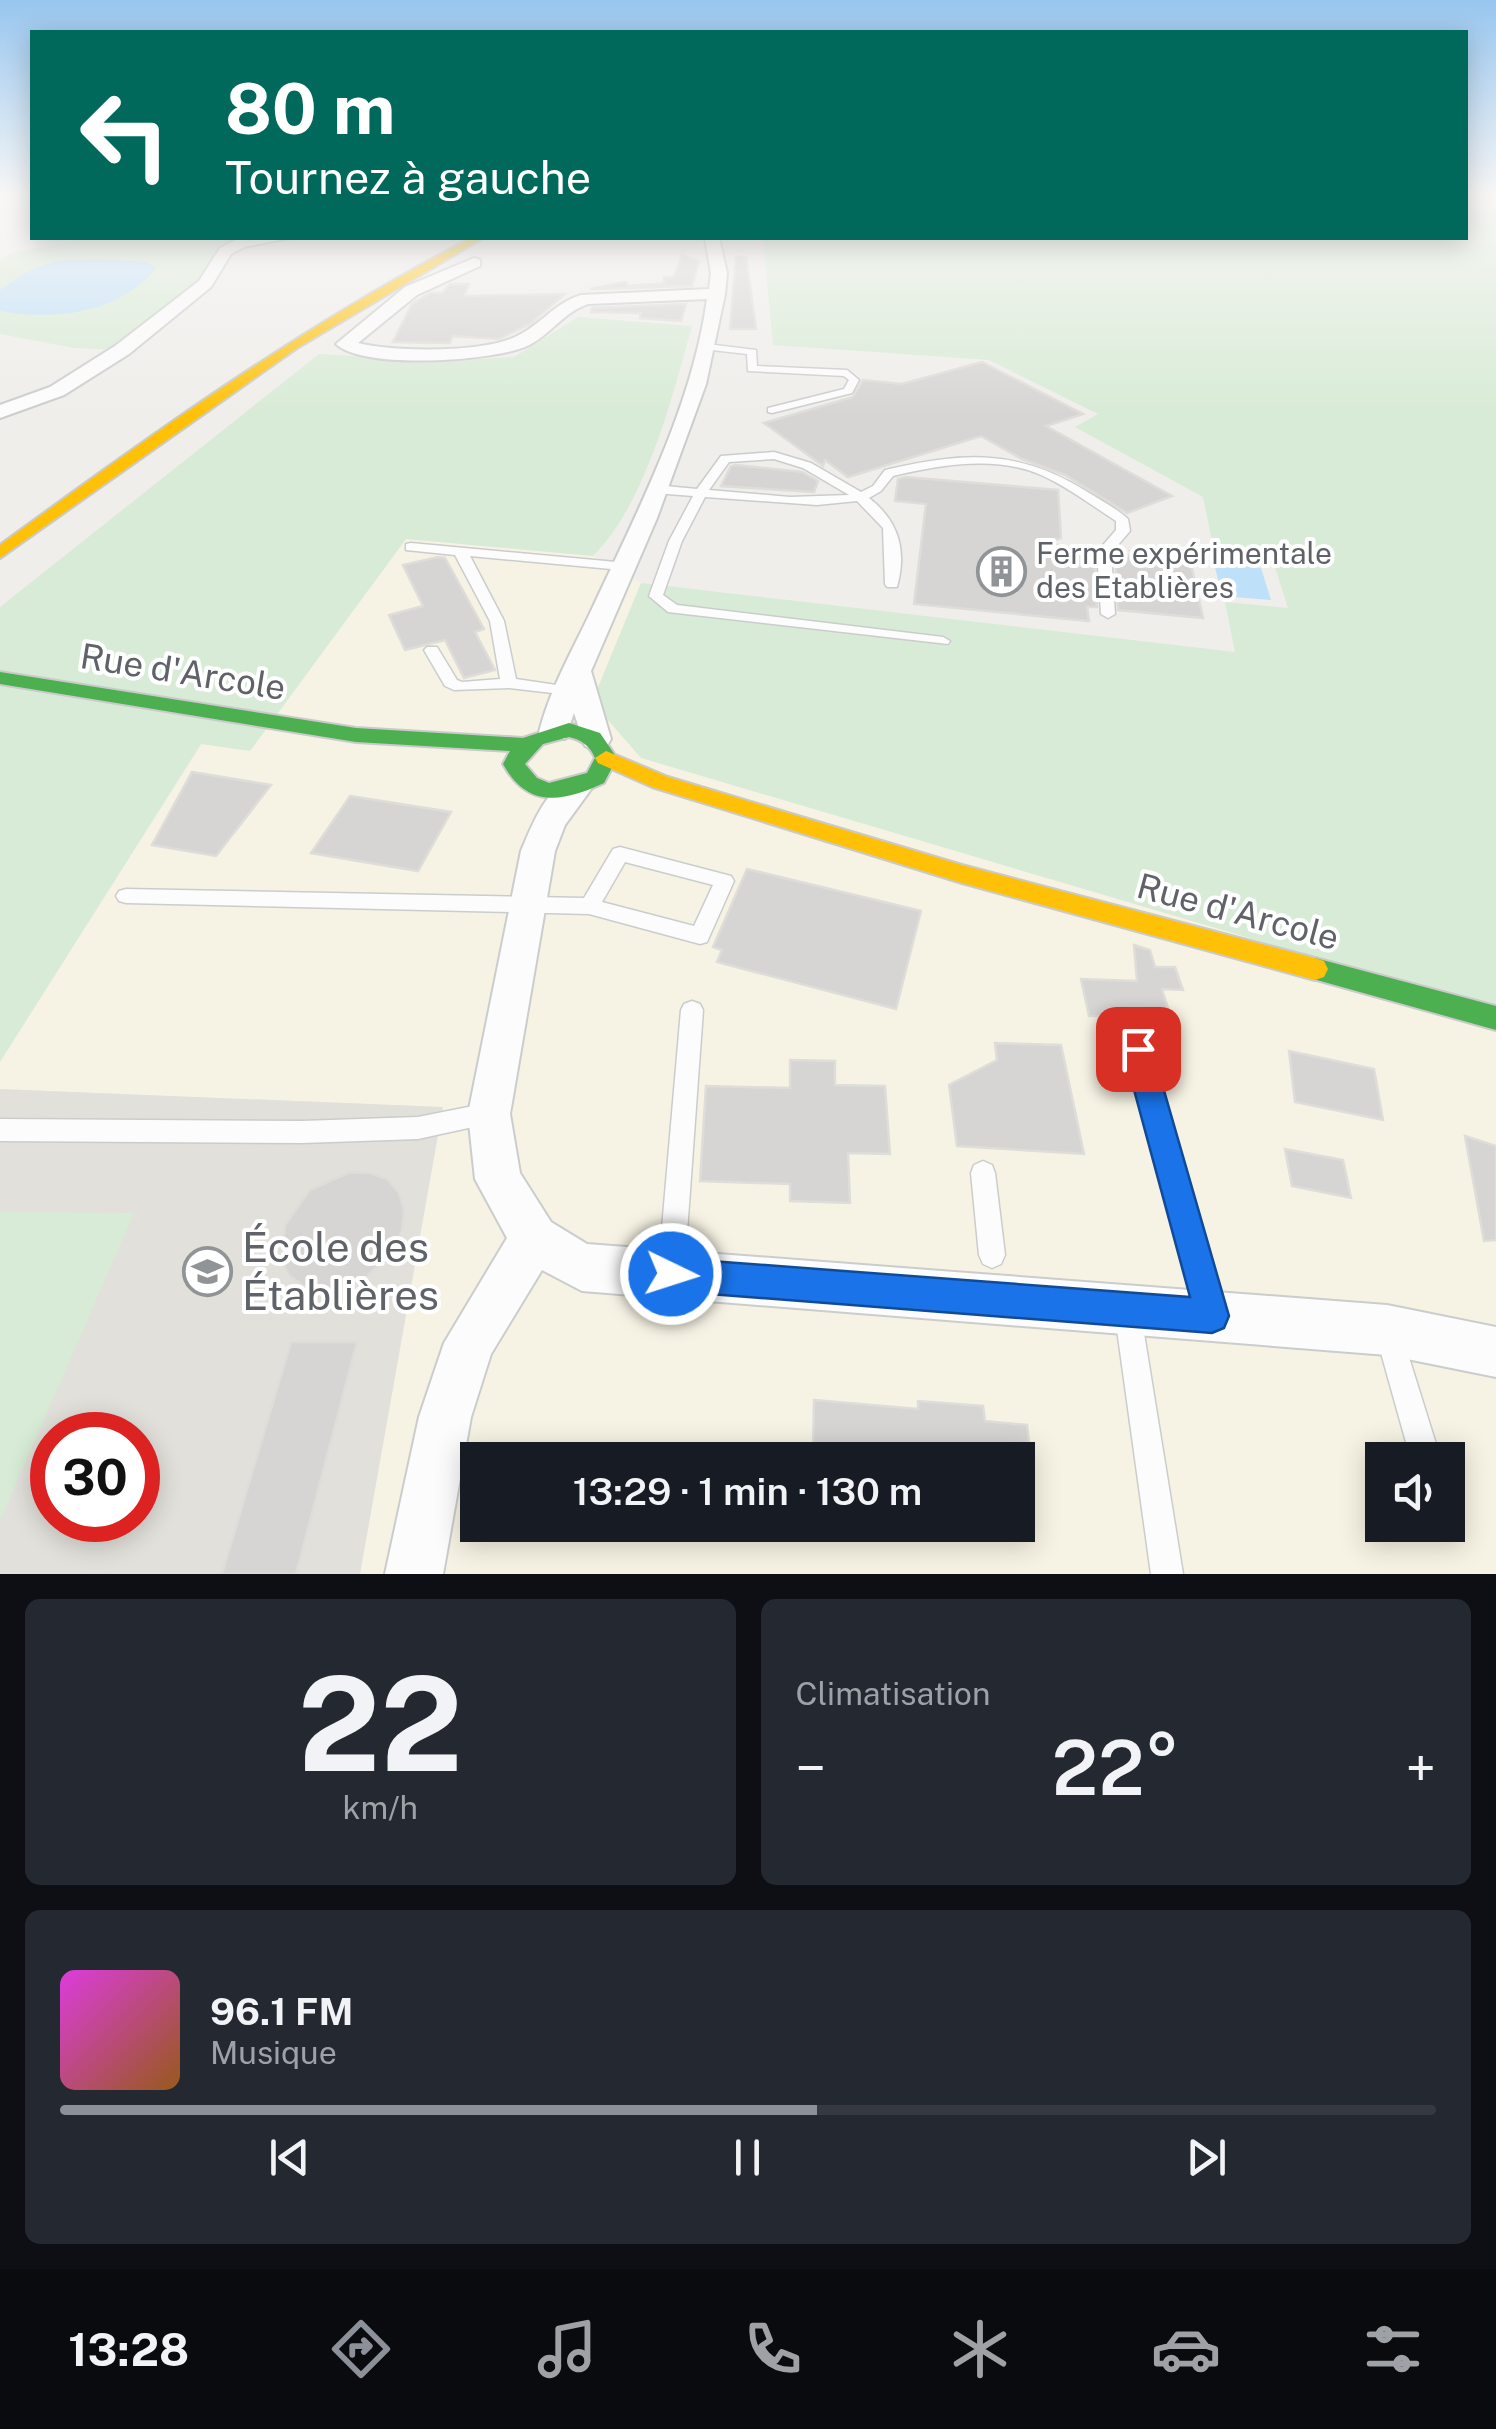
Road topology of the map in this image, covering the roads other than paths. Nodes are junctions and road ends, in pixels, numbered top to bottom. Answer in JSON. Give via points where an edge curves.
{"nodes":[{"id":1,"x":214,"y":268,"type":"edge"},
{"id":2,"x":393,"y":268,"type":"edge"},
{"id":3,"x":418,"y":268,"type":"edge"},
{"id":4,"x":464,"y":268,"type":"edge"},
{"id":5,"x":716,"y":268,"type":"edge"},
{"id":6,"x":718,"y":294,"type":"junction"},
{"id":7,"x":707,"y":347,"type":"junction"},
{"id":8,"x":772,"y":410,"type":"dead end"},
{"id":9,"x":0,"y":412,"type":"edge"},
{"id":10,"x":655,"y":489,"type":"junction"},
{"id":11,"x":700,"y":491,"type":"junction"},
{"id":12,"x":857,"y":498,"type":"junction"},
{"id":13,"x":0,"y":527,"type":"edge"},
{"id":14,"x":411,"y":547,"type":"dead end"},
{"id":15,"x":460,"y":551,"type":"junction"},
{"id":16,"x":0,"y":553,"type":"edge"},
{"id":17,"x":622,"y":566,"type":"junction"},
{"id":18,"x":892,"y":584,"type":"dead end"},
{"id":19,"x":1108,"y":614,"type":"dead end"},
{"id":20,"x":943,"y":641,"type":"dead end"},
{"id":21,"x":432,"y":650,"type":"dead end"},
{"id":22,"x":0,"y":678,"type":"edge"},
{"id":23,"x":571,"y":681,"type":"junction"},
{"id":24,"x":509,"y":682,"type":"junction"},
{"id":25,"x":554,"y":732,"type":"junction"},
{"id":26,"x":356,"y":734,"type":"junction"},
{"id":27,"x":525,"y":745,"type":"junction"},
{"id":28,"x":601,"y":748,"type":"junction"},
{"id":29,"x":519,"y":778,"type":"junction"},
{"id":30,"x":580,"y":787,"type":"junction"},
{"id":31,"x":538,"y":851,"type":"junction"},
{"id":32,"x":962,"y":874,"type":"junction"},
{"id":33,"x":126,"y":896,"type":"dead end"},
{"id":34,"x":528,"y":904,"type":"junction"},
{"id":35,"x":589,"y":906,"type":"junction"},
{"id":36,"x":692,"y":1010,"type":"dead end"},
{"id":37,"x":1496,"y":1018,"type":"edge"},
{"id":38,"x":1130,"y":1022,"type":"dead end"},
{"id":39,"x":488,"y":1114,"type":"junction"},
{"id":40,"x":0,"y":1130,"type":"edge"},
{"id":41,"x":984,"y":1173,"type":"dead end"},
{"id":42,"x":534,"y":1239,"type":"junction"},
{"id":43,"x":992,"y":1255,"type":"dead end"},
{"id":44,"x":671,"y":1274,"type":"junction"},
{"id":45,"x":1128,"y":1310,"type":"junction"},
{"id":46,"x":1212,"y":1316,"type":"junction"},
{"id":47,"x":1387,"y":1330,"type":"junction"},
{"id":48,"x":1496,"y":1352,"type":"edge"},
{"id":49,"x":1421,"y":1442,"type":"edge"},
{"id":50,"x":414,"y":1574,"type":"edge"},
{"id":51,"x":1167,"y":1574,"type":"edge"}],
"edges":[{"from":1,"to":9,"type":"street","via":[[205,284],[122,350],[57,392]]},
{"from":2,"to":13,"type":"main road","via":[[292,327]]},
{"from":3,"to":16,"type":"main road","via":[[321,325]]},
{"from":4,"to":6,"type":"street","via":[[411,292],[345,344],[354,352],[424,354],[516,344],[548,325],[560,308],[585,300]]},
{"from":5,"to":6,"type":"street"},
{"from":6,"to":7,"type":"street"},
{"from":7,"to":8,"type":"lane","via":[[752,352],[752,369],[848,372],[854,380],[848,391]]},
{"from":7,"to":10,"type":"street","via":[[686,421]]},
{"from":10,"to":11,"type":"lane"},
{"from":10,"to":17,"type":"street"},
{"from":11,"to":12,"type":"lane"},
{"from":11,"to":12,"type":"lane","via":[[725,459],[780,456],[807,463]]},
{"from":11,"to":20,"type":"lane","via":[[656,596],[673,609]]},
{"from":12,"to":18,"type":"lane","via":[[877,507],[890,526]]},
{"from":12,"to":19,"type":"lane","via":[[878,490],[889,473],[916,466],[1001,462],[1041,471],[1122,518],[1122,531],[1104,552]]},
{"from":14,"to":15,"type":"lane"},
{"from":15,"to":17,"type":"lane"},
{"from":15,"to":24,"type":"lane","via":[[497,622]]},
{"from":17,"to":23,"type":"street"},
{"from":21,"to":24,"type":"lane","via":[[460,687]]},
{"from":22,"to":26,"type":"main road","name":"Rue d'Arcole"},
{"from":23,"to":24,"type":"lane"},
{"from":23,"to":25,"type":"street"},
{"from":23,"to":28,"type":"street"},
{"from":25,"to":27,"type":"main road"},
{"from":25,"to":28,"type":"main road","via":[[569,730]]},
{"from":26,"to":27,"type":"main road","name":"Rue d'Arcole"},
{"from":26,"to":29,"type":"main road","name":"Rue d'Arcole"},
{"from":27,"to":29,"type":"main road","via":[[517,754]]},
{"from":28,"to":30,"type":"main road","via":[[596,778]]},
{"from":28,"to":32,"type":"main road","name":"Rue d'Arcole","via":[[660,782]]},
{"from":29,"to":30,"type":"main road","via":[[546,791]]},
{"from":29,"to":31,"type":"street"},
{"from":30,"to":31,"type":"street","via":[[550,821]]},
{"from":30,"to":32,"type":"main road","name":"Rue d'Arcole","via":[[808,846]]},
{"from":31,"to":34,"type":"street"},
{"from":32,"to":37,"type":"main road","name":"Rue d'Arcole"},
{"from":33,"to":34,"type":"lane"},
{"from":34,"to":35,"type":"lane"},
{"from":34,"to":39,"type":"street"},
{"from":35,"to":35,"type":"lane","via":[[700,936],[724,881],[620,854]]},
{"from":36,"to":44,"type":"lane"},
{"from":38,"to":46,"type":"lane"},
{"from":39,"to":40,"type":"lane","via":[[418,1128],[340,1131]]},
{"from":39,"to":42,"type":"street","via":[[498,1179]]},
{"from":41,"to":43,"type":"lane"},
{"from":42,"to":44,"type":"street","via":[[582,1268]]},
{"from":42,"to":50,"type":"street","via":[[469,1343],[445,1417]]},
{"from":44,"to":45,"type":"street"},
{"from":45,"to":46,"type":"street"},
{"from":45,"to":51,"type":"lane"},
{"from":46,"to":47,"type":"street"},
{"from":47,"to":48,"type":"street"},
{"from":47,"to":49,"type":"lane"}]}
